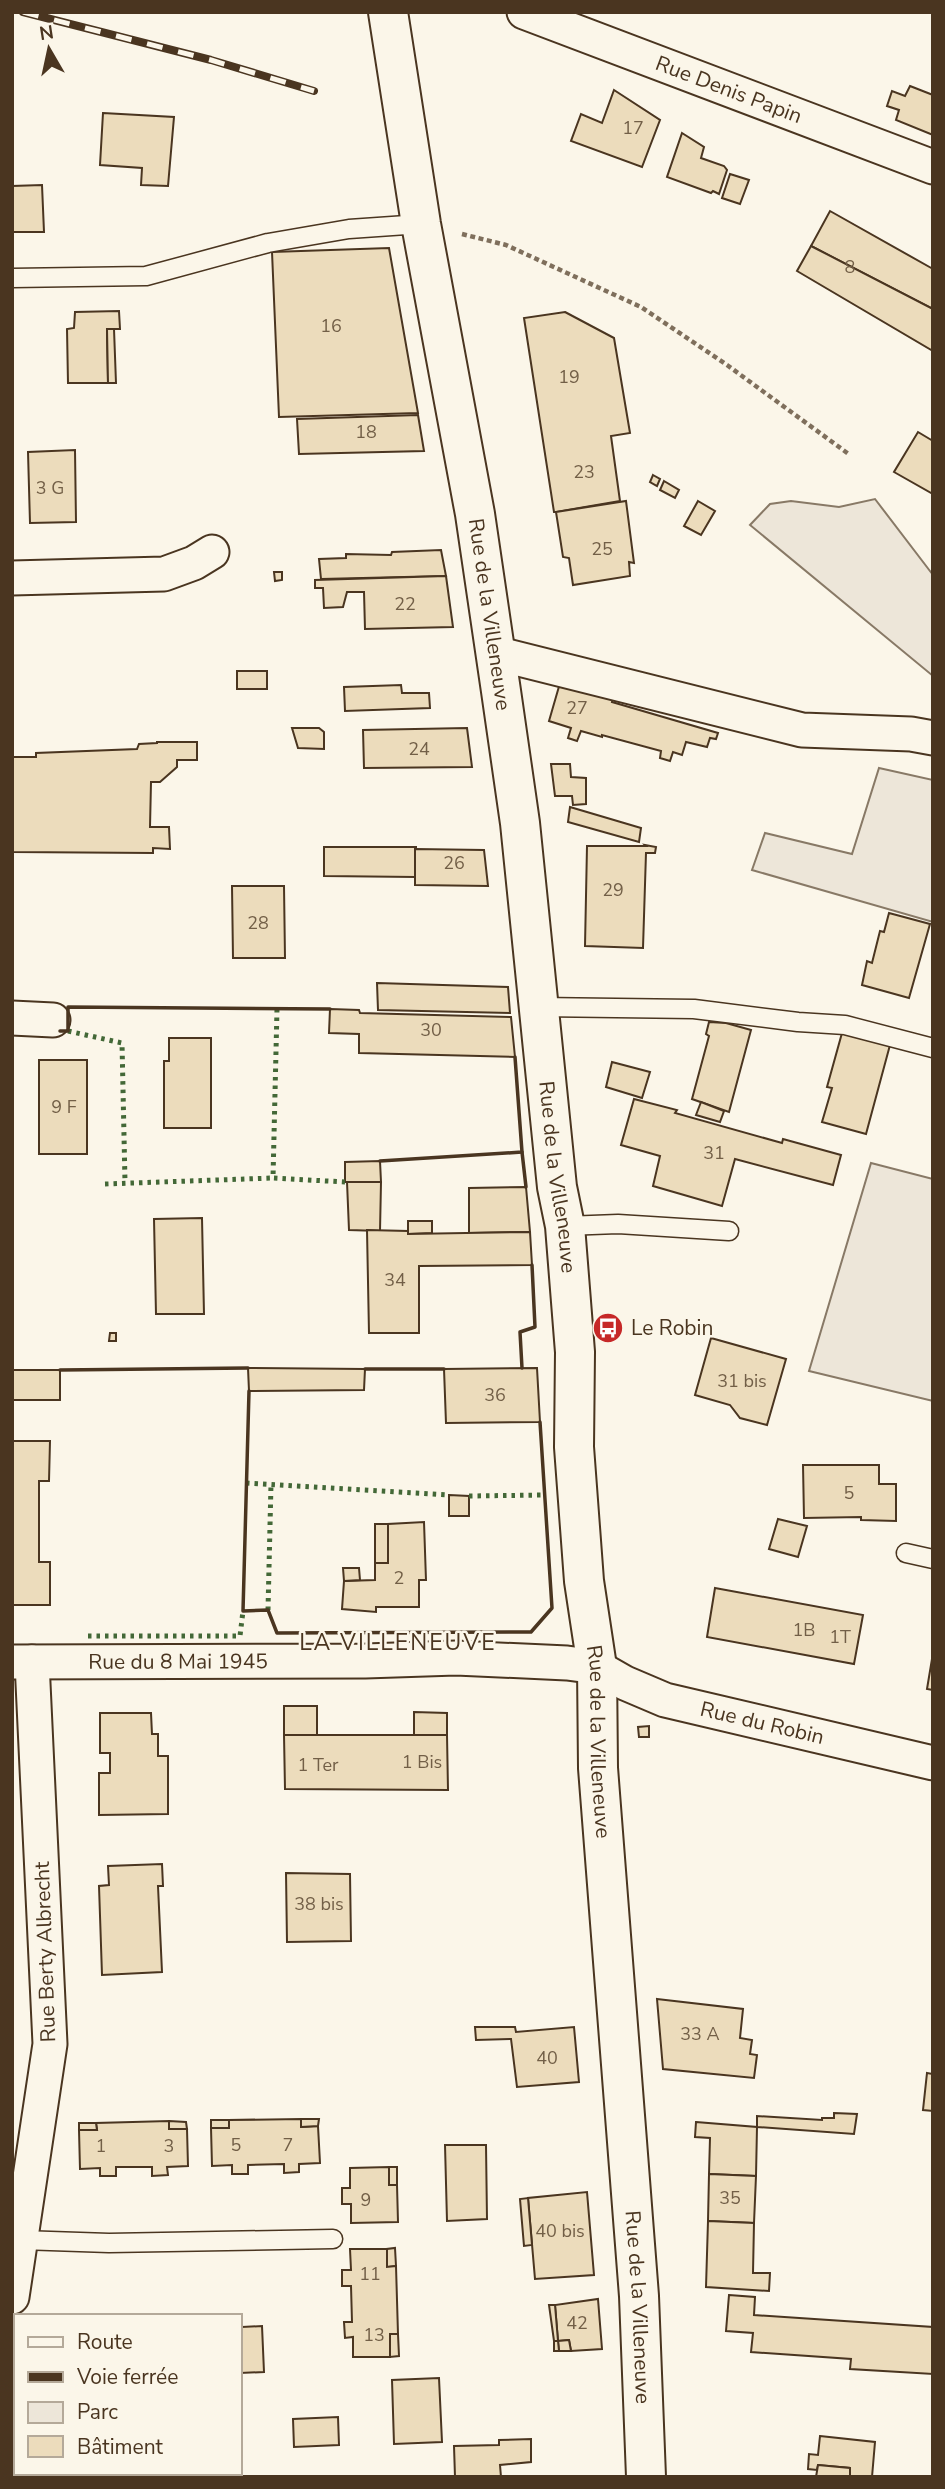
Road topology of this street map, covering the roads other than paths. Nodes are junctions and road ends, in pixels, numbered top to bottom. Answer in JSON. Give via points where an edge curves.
{"nodes":[{"id":1,"x":388,"y":12,"type":"edge"},
{"id":2,"x":524,"y":12,"type":"edge"},
{"id":3,"x":933,"y":167,"type":"edge"},
{"id":4,"x":421,"y":224,"type":"junction"},
{"id":5,"x":12,"y":278,"type":"edge"},
{"id":6,"x":212,"y":552,"type":"dead end"},
{"id":7,"x":12,"y":578,"type":"edge"},
{"id":8,"x":495,"y":653,"type":"junction"},
{"id":9,"x":933,"y":738,"type":"edge"},
{"id":10,"x":538,"y":1007,"type":"junction"},
{"id":11,"x":12,"y":1018,"type":"edge"},
{"id":12,"x":54,"y":1020,"type":"dead end"},
{"id":13,"x":933,"y":1048,"type":"edge"},
{"id":14,"x":565,"y":1226,"type":"junction"},
{"id":15,"x":729,"y":1231,"type":"dead end"},
{"id":16,"x":906,"y":1553,"type":"dead end"},
{"id":17,"x":933,"y":1559,"type":"edge"},
{"id":18,"x":22,"y":1662,"type":"edge"},
{"id":19,"x":597,"y":1667,"type":"junction"},
{"id":20,"x":933,"y":1763,"type":"edge"},
{"id":21,"x":333,"y":2239,"type":"dead end"},
{"id":22,"x":21,"y":2241,"type":"junction"},
{"id":23,"x":12,"y":2297,"type":"edge"},
{"id":24,"x":646,"y":2477,"type":"edge"}],
"edges":[{"from":1,"to":4,"type":"main road","name":"Rue de la Villeneuve"},
{"from":2,"to":3,"type":"street","name":"Rue Denis Papin"},
{"from":4,"to":5,"type":"lane","via":[[349,229],[268,243],[146,276]]},
{"from":4,"to":8,"type":"main road","name":"Rue de la Villeneuve","via":[[475,514]]},
{"from":6,"to":7,"type":"street","via":[[164,574]]},
{"from":8,"to":9,"type":"street","via":[[802,730]]},
{"from":8,"to":10,"type":"main road","name":"Rue de la Villeneuve","via":[[520,823]]},
{"from":10,"to":13,"type":"lane","via":[[694,1009],[845,1025]]},
{"from":10,"to":14,"type":"main road","name":"Rue de la Villeneuve","via":[[556,1187]]},
{"from":11,"to":12,"type":"street"},
{"from":14,"to":15,"type":"lane","via":[[618,1224]]},
{"from":14,"to":19,"type":"main road","name":"Rue de la Villeneuve","via":[[575,1352],[574,1447],[581,1546]]},
{"from":16,"to":17,"type":"lane"},
{"from":18,"to":19,"type":"street","name":"Rue du 8 Mai 1945","via":[[456,1658]]},
{"from":18,"to":22,"type":"street","name":"Rue Berty Albrecht","via":[[50,2044]]},
{"from":19,"to":20,"type":"street","name":"Rue du Robin","via":[[665,1700]]},
{"from":19,"to":24,"type":"main road","name":"Rue de la Villeneuve","via":[[598,1768],[636,2257]]},
{"from":21,"to":22,"type":"lane"},
{"from":22,"to":23,"type":"street","name":"Rue Berty Albrecht"}]}
